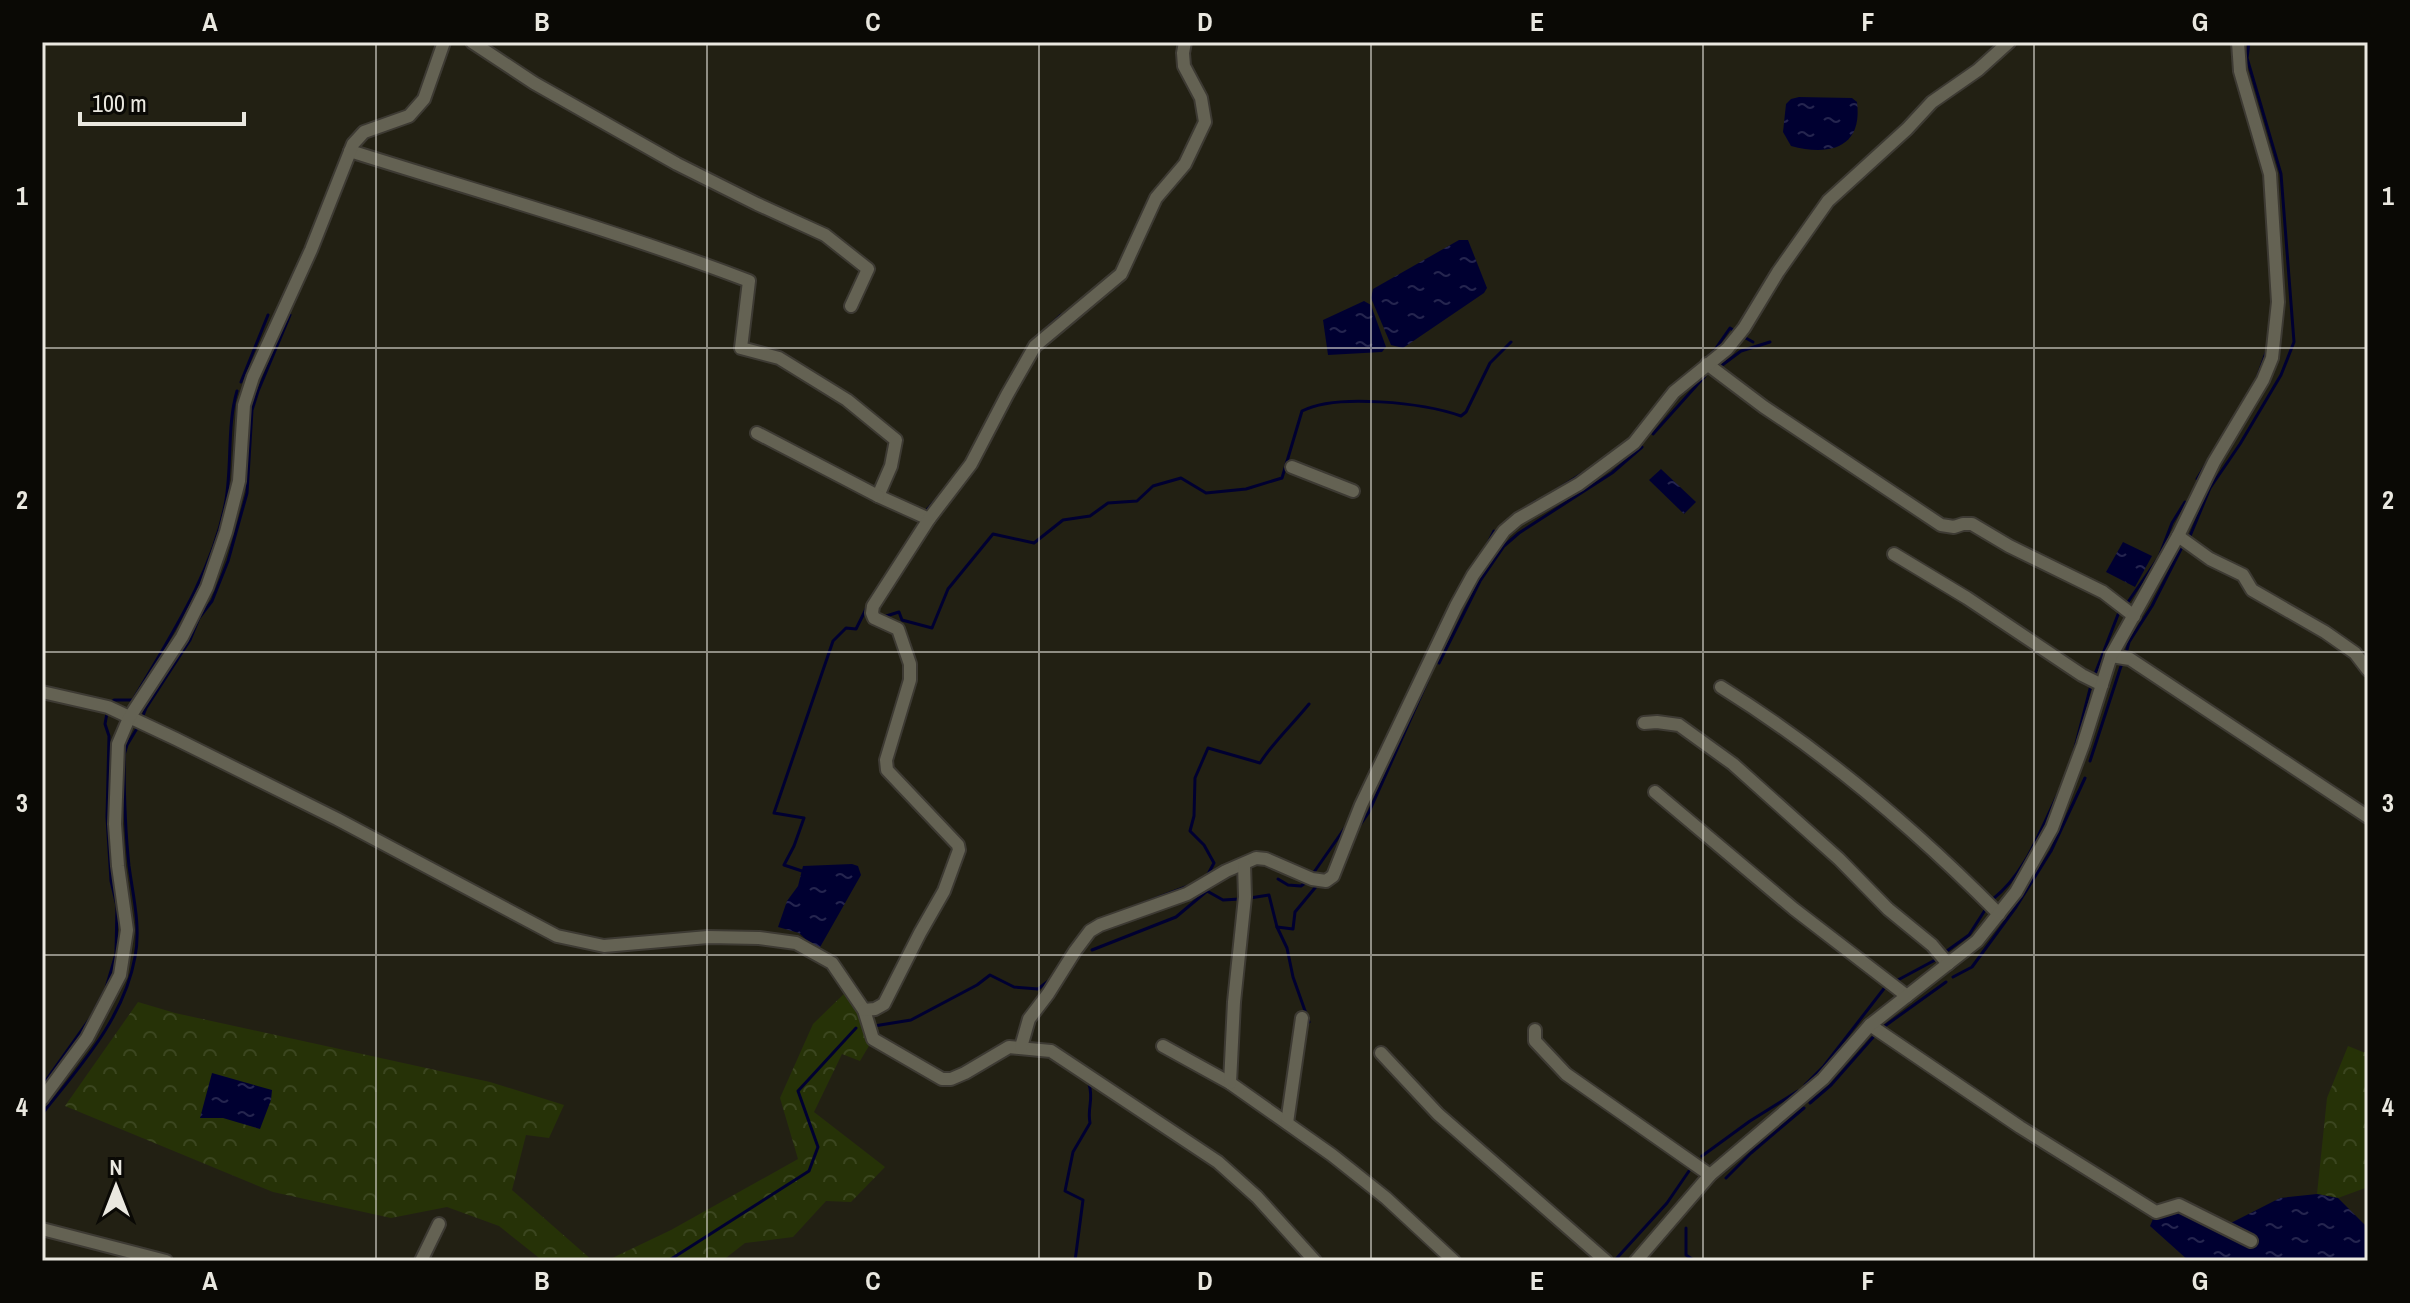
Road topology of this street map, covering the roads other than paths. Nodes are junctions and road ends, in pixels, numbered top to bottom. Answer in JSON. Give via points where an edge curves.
{"nodes":[{"id":1,"x":444,"y":42,"type":"edge"},
{"id":2,"x":472,"y":42,"type":"edge"},
{"id":3,"x":1185,"y":42,"type":"edge"},
{"id":4,"x":2009,"y":42,"type":"edge"},
{"id":5,"x":2238,"y":42,"type":"edge"},
{"id":6,"x":350,"y":151,"type":"junction"},
{"id":7,"x":851,"y":306,"type":"dead end"},
{"id":8,"x":1707,"y":364,"type":"junction"},
{"id":9,"x":757,"y":433,"type":"dead end"},
{"id":10,"x":1292,"y":467,"type":"dead end"},
{"id":11,"x":1353,"y":491,"type":"dead end"},
{"id":12,"x":878,"y":496,"type":"junction"},
{"id":13,"x":929,"y":519,"type":"junction"},
{"id":14,"x":2178,"y":536,"type":"junction"},
{"id":15,"x":1894,"y":554,"type":"dead end"},
{"id":16,"x":2134,"y":616,"type":"junction"},
{"id":17,"x":2111,"y":656,"type":"junction"},
{"id":18,"x":2368,"y":670,"type":"edge"},
{"id":19,"x":2102,"y":685,"type":"junction"},
{"id":20,"x":1721,"y":687,"type":"dead end"},
{"id":21,"x":42,"y":692,"type":"edge"},
{"id":22,"x":129,"y":718,"type":"junction"},
{"id":23,"x":1644,"y":723,"type":"dead end"},
{"id":24,"x":1655,"y":792,"type":"dead end"},
{"id":25,"x":2368,"y":817,"type":"edge"},
{"id":26,"x":1244,"y":864,"type":"junction"},
{"id":27,"x":1999,"y":914,"type":"junction"},
{"id":28,"x":1948,"y":964,"type":"junction"},
{"id":29,"x":1907,"y":996,"type":"junction"},
{"id":30,"x":864,"y":1010,"type":"junction"},
{"id":31,"x":1302,"y":1018,"type":"dead end"},
{"id":32,"x":1870,"y":1025,"type":"junction"},
{"id":33,"x":1535,"y":1030,"type":"dead end"},
{"id":34,"x":1163,"y":1046,"type":"dead end"},
{"id":35,"x":1021,"y":1047,"type":"junction"},
{"id":36,"x":1381,"y":1053,"type":"dead end"},
{"id":37,"x":1230,"y":1083,"type":"junction"},
{"id":38,"x":42,"y":1099,"type":"edge"},
{"id":39,"x":1287,"y":1123,"type":"junction"},
{"id":40,"x":1710,"y":1175,"type":"junction"},
{"id":41,"x":439,"y":1224,"type":"dead end"},
{"id":42,"x":42,"y":1229,"type":"edge"},
{"id":43,"x":2251,"y":1241,"type":"dead end"},
{"id":44,"x":166,"y":1261,"type":"edge"},
{"id":45,"x":421,"y":1261,"type":"edge"},
{"id":46,"x":1315,"y":1261,"type":"edge"},
{"id":47,"x":1454,"y":1261,"type":"edge"},
{"id":48,"x":1606,"y":1261,"type":"edge"},
{"id":49,"x":1636,"y":1261,"type":"edge"}],
"edges":[{"from":1,"to":6,"type":"street","via":[[417,108],[387,126],[364,132]]},
{"from":2,"to":7,"type":"street","via":[[677,164],[825,235],[868,269]]},
{"from":3,"to":13,"type":"street","via":[[1184,66],[1201,98],[1205,122],[1185,164],[1156,198],[1121,274],[1035,346],[971,464]]},
{"from":4,"to":8,"type":"street","via":[[1932,102],[1828,201],[1744,328]]},
{"from":5,"to":14,"type":"street","via":[[2240,71],[2270,174],[2278,302],[2275,335],[2264,378]]},
{"from":6,"to":12,"type":"street","via":[[749,281],[741,348],[779,358],[847,400],[896,440]]},
{"from":6,"to":22,"type":"street","via":[[253,377],[244,405],[239,481],[207,587],[182,637]]},
{"from":8,"to":16,"type":"street","via":[[1941,525],[1972,524],[2103,592]]},
{"from":8,"to":26,"type":"street","via":[[1674,392],[1634,443],[1579,484],[1518,519],[1496,541],[1456,606],[1356,815],[1333,876],[1312,879],[1266,859]]},
{"from":9,"to":12,"type":"street"},
{"from":10,"to":11,"type":"street"},
{"from":12,"to":13,"type":"street"},
{"from":13,"to":30,"type":"street","via":[[872,613],[898,629],[910,664],[887,770],[958,845],[959,856],[884,1004]]},
{"from":14,"to":16,"type":"street"},
{"from":14,"to":18,"type":"street","via":[[2243,575],[2252,590],[2355,653]]},
{"from":15,"to":19,"type":"street"},
{"from":16,"to":17,"type":"street"},
{"from":17,"to":19,"type":"street"},
{"from":17,"to":25,"type":"street","via":[[2130,659]]},
{"from":19,"to":27,"type":"street","via":[[2052,828]]},
{"from":20,"to":27,"type":"street","via":[[1828,761]]},
{"from":21,"to":22,"type":"street","via":[[108,707]]},
{"from":22,"to":30,"type":"street","via":[[337,819],[557,936],[604,946],[708,937],[796,943],[832,963]]},
{"from":22,"to":38,"type":"street","via":[[118,744],[115,824],[127,930],[120,975],[87,1038]]},
{"from":23,"to":28,"type":"street","via":[[1679,725],[1733,764]]},
{"from":24,"to":29,"type":"street"},
{"from":26,"to":35,"type":"street","via":[[1187,894],[1090,931],[1029,1019]]},
{"from":26,"to":37,"type":"street"},
{"from":27,"to":28,"type":"street"},
{"from":28,"to":29,"type":"street"},
{"from":29,"to":32,"type":"street"},
{"from":30,"to":35,"type":"street","via":[[873,1039],[942,1079],[965,1073],[1009,1047]]},
{"from":31,"to":39,"type":"street"},
{"from":32,"to":40,"type":"street","via":[[1823,1079]]},
{"from":32,"to":43,"type":"street","via":[[2156,1212],[2179,1205]]},
{"from":33,"to":40,"type":"street","via":[[1535,1041],[1566,1074]]},
{"from":34,"to":37,"type":"street"},
{"from":35,"to":46,"type":"street","via":[[1051,1051],[1218,1162]]},
{"from":36,"to":48,"type":"street","via":[[1438,1114]]},
{"from":37,"to":39,"type":"street"},
{"from":39,"to":47,"type":"street","via":[[1386,1198]]},
{"from":40,"to":49,"type":"street"},
{"from":41,"to":45,"type":"street"},
{"from":42,"to":44,"type":"street"}]}
